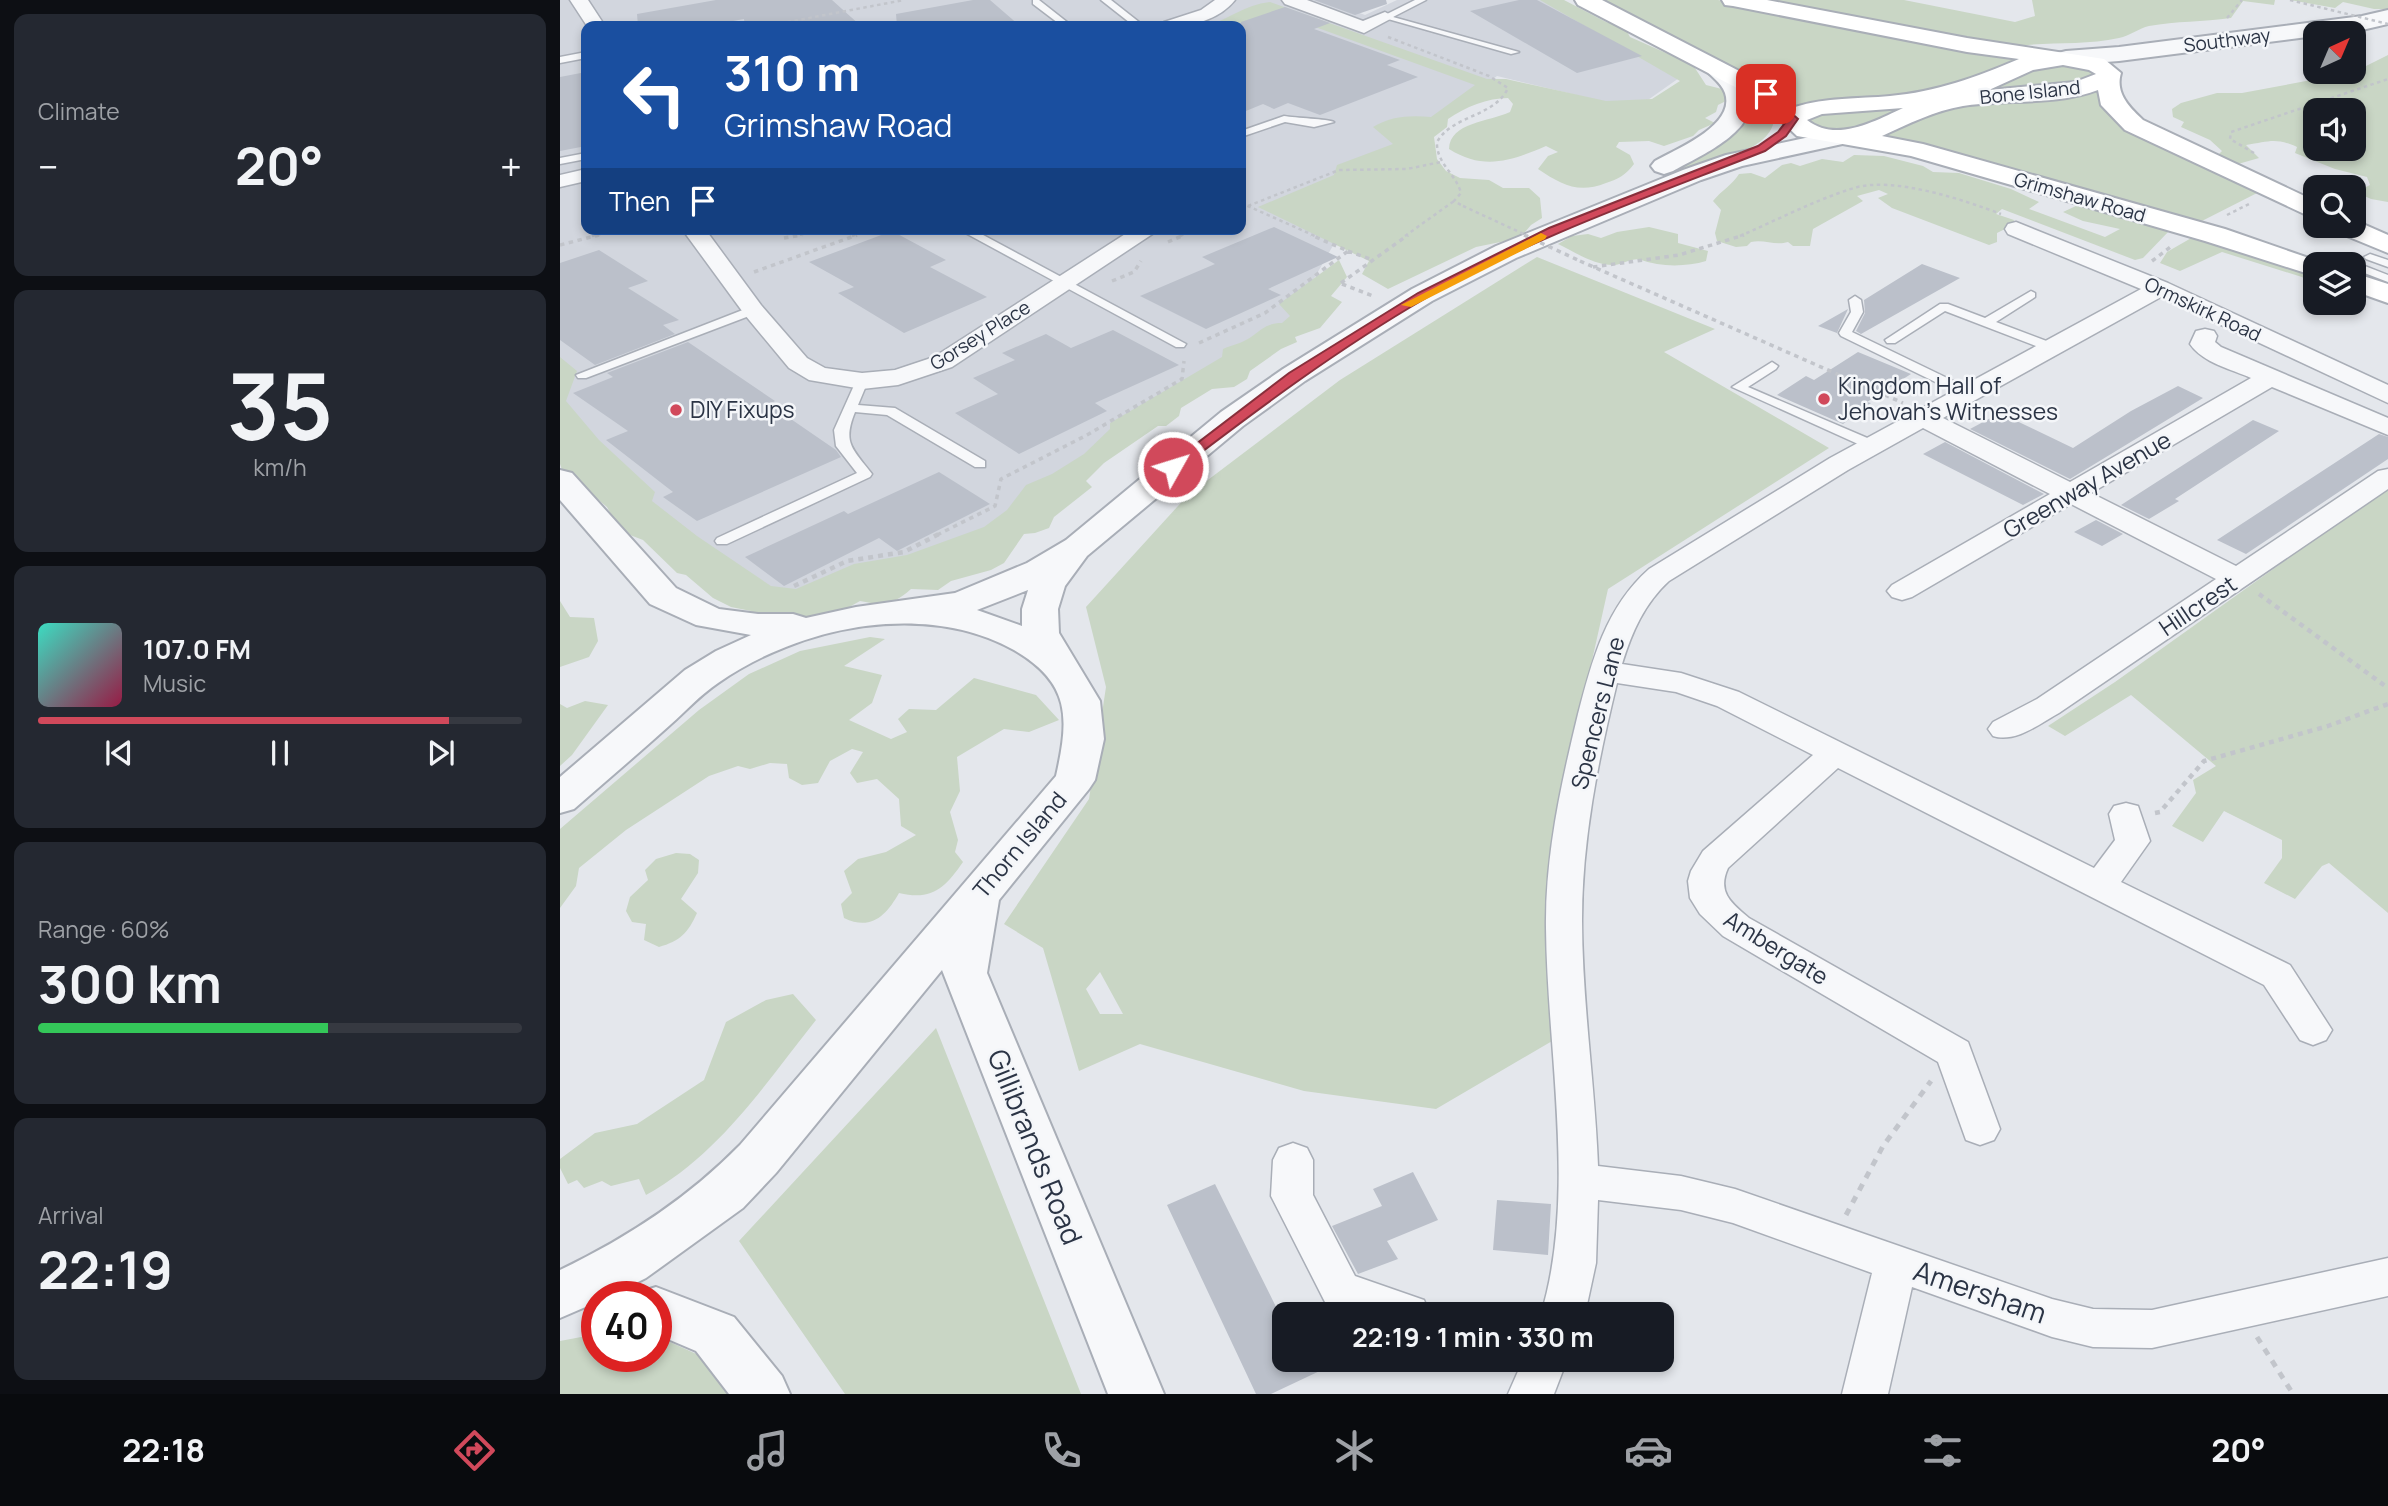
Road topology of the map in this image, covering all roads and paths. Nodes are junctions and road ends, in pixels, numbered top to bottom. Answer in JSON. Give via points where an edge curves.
{"nodes":[{"id":1,"x":579,"y":0,"type":"edge"},
{"id":2,"x":904,"y":0,"type":"edge"},
{"id":3,"x":1105,"y":0,"type":"edge"},
{"id":4,"x":1226,"y":0,"type":"edge"},
{"id":5,"x":1292,"y":0,"type":"edge"},
{"id":6,"x":1422,"y":0,"type":"edge"},
{"id":7,"x":1586,"y":0,"type":"edge"},
{"id":8,"x":1733,"y":0,"type":"edge"},
{"id":9,"x":2290,"y":0,"type":"edge"},
{"id":10,"x":1036,"y":2,"type":"dead end"},
{"id":11,"x":1385,"y":16,"type":"junction"},
{"id":12,"x":2388,"y":17,"type":"edge"},
{"id":13,"x":593,"y":21,"type":"edge"},
{"id":14,"x":793,"y":21,"type":"edge"},
{"id":15,"x":1061,"y":21,"type":"edge"},
{"id":16,"x":1132,"y":21,"type":"edge"},
{"id":17,"x":1184,"y":21,"type":"edge"},
{"id":18,"x":2388,"y":24,"type":"edge"},
{"id":19,"x":1364,"y":28,"type":"junction"},
{"id":20,"x":2388,"y":35,"type":"edge"},
{"id":21,"x":2366,"y":37,"type":"edge"},
{"id":22,"x":2303,"y":45,"type":"edge"},
{"id":23,"x":1514,"y":52,"type":"dead end"},
{"id":24,"x":581,"y":56,"type":"edge"},
{"id":25,"x":2064,"y":58,"type":"junction"},
{"id":26,"x":560,"y":60,"type":"edge"},
{"id":27,"x":1715,"y":67,"type":"junction"},
{"id":28,"x":2108,"y":78,"type":"junction"},
{"id":29,"x":2388,"y":79,"type":"edge"},
{"id":30,"x":1793,"y":120,"type":"junction"},
{"id":31,"x":1329,"y":122,"type":"dead end"},
{"id":32,"x":1246,"y":132,"type":"edge"},
{"id":33,"x":1840,"y":138,"type":"junction"},
{"id":34,"x":2259,"y":155,"type":"dead end"},
{"id":35,"x":581,"y":157,"type":"edge"},
{"id":36,"x":1735,"y":160,"type":"junction"},
{"id":37,"x":560,"y":161,"type":"edge"},
{"id":38,"x":1441,"y":162,"type":"junction"},
{"id":39,"x":581,"y":176,"type":"edge"},
{"id":40,"x":560,"y":181,"type":"edge"},
{"id":41,"x":1454,"y":201,"type":"junction"},
{"id":42,"x":2255,"y":201,"type":"dead end"},
{"id":43,"x":2303,"y":205,"type":"edge"},
{"id":44,"x":1248,"y":206,"type":"joint"},
{"id":45,"x":2219,"y":219,"type":"dead end"},
{"id":46,"x":2016,"y":229,"type":"joint"},
{"id":47,"x":1553,"y":231,"type":"junction"},
{"id":48,"x":598,"y":235,"type":"edge"},
{"id":49,"x":697,"y":235,"type":"edge"},
{"id":50,"x":800,"y":235,"type":"edge"},
{"id":51,"x":856,"y":235,"type":"edge"},
{"id":52,"x":974,"y":235,"type":"edge"},
{"id":53,"x":1139,"y":235,"type":"edge"},
{"id":54,"x":785,"y":238,"type":"dead end"},
{"id":55,"x":2362,"y":238,"type":"edge"},
{"id":56,"x":2177,"y":243,"type":"dead end"},
{"id":57,"x":560,"y":245,"type":"edge"},
{"id":58,"x":1348,"y":251,"type":"junction"},
{"id":59,"x":2379,"y":251,"type":"edge"},
{"id":60,"x":1373,"y":260,"type":"junction"},
{"id":61,"x":2303,"y":264,"type":"edge"},
{"id":62,"x":2388,"y":264,"type":"edge"},
{"id":63,"x":1593,"y":267,"type":"junction"},
{"id":64,"x":2366,"y":276,"type":"edge"},
{"id":65,"x":2388,"y":279,"type":"edge"},
{"id":66,"x":2366,"y":280,"type":"edge"},
{"id":67,"x":731,"y":281,"type":"junction"},
{"id":68,"x":2147,"y":282,"type":"junction"},
{"id":69,"x":1062,"y":283,"type":"junction"},
{"id":70,"x":2388,"y":294,"type":"edge"},
{"id":71,"x":2031,"y":295,"type":"dead end"},
{"id":72,"x":1382,"y":300,"type":"dead end"},
{"id":73,"x":1855,"y":300,"type":"dead end"},
{"id":74,"x":753,"y":310,"type":"junction"},
{"id":75,"x":1986,"y":323,"type":"junction"},
{"id":76,"x":2205,"y":336,"type":"dead end"},
{"id":77,"x":1891,"y":340,"type":"dead end"},
{"id":78,"x":1185,"y":347,"type":"junction"},
{"id":79,"x":2053,"y":348,"type":"junction"},
{"id":80,"x":1772,"y":366,"type":"dead end"},
{"id":81,"x":582,"y":375,"type":"dead end"},
{"id":82,"x":2271,"y":377,"type":"junction"},
{"id":83,"x":862,"y":381,"type":"junction"},
{"id":84,"x":1970,"y":394,"type":"junction"},
{"id":85,"x":2388,"y":395,"type":"edge"},
{"id":86,"x":850,"y":408,"type":"junction"},
{"id":87,"x":1928,"y":417,"type":"junction"},
{"id":88,"x":2388,"y":427,"type":"edge"},
{"id":89,"x":1874,"y":446,"type":"junction"},
{"id":90,"x":980,"y":464,"type":"dead end"},
{"id":91,"x":2388,"y":477,"type":"edge"},
{"id":92,"x":560,"y":480,"type":"edge"},
{"id":93,"x":2073,"y":494,"type":"junction"},
{"id":94,"x":722,"y":541,"type":"dead end"},
{"id":95,"x":1078,"y":547,"type":"junction"},
{"id":96,"x":2238,"y":579,"type":"junction"},
{"id":97,"x":794,"y":586,"type":"dead end"},
{"id":98,"x":1902,"y":591,"type":"dead end"},
{"id":99,"x":901,"y":614,"type":"junction"},
{"id":100,"x":819,"y":625,"type":"junction"},
{"id":101,"x":1059,"y":664,"type":"junction"},
{"id":102,"x":1604,"y":671,"type":"junction"},
{"id":103,"x":2388,"y":688,"type":"edge"},
{"id":104,"x":2388,"y":705,"type":"edge"},
{"id":105,"x":2004,"y":729,"type":"dead end"},
{"id":106,"x":1835,"y":753,"type":"junction"},
{"id":107,"x":560,"y":799,"type":"edge"},
{"id":108,"x":2126,"y":814,"type":"joint"},
{"id":109,"x":2099,"y":886,"type":"junction"},
{"id":110,"x":978,"y":895,"type":"junction"},
{"id":111,"x":2313,"y":1030,"type":"dead end"},
{"id":112,"x":1954,"y":1053,"type":"junction"},
{"id":113,"x":1980,"y":1129,"type":"dead end"},
{"id":114,"x":1293,"y":1160,"type":"dead end"},
{"id":115,"x":1578,"y":1181,"type":"junction"},
{"id":116,"x":1832,"y":1240,"type":"junction"},
{"id":117,"x":1896,"y":1263,"type":"junction"},
{"id":118,"x":2388,"y":1277,"type":"edge"},
{"id":119,"x":560,"y":1295,"type":"edge"},
{"id":120,"x":581,"y":1298,"type":"edge"},
{"id":121,"x":1375,"y":1302,"type":"edge"},
{"id":122,"x":1568,"y":1302,"type":"edge"},
{"id":123,"x":2239,"y":1310,"type":"junction"},
{"id":124,"x":672,"y":1317,"type":"edge"},
{"id":125,"x":762,"y":1394,"type":"edge"},
{"id":126,"x":1136,"y":1394,"type":"edge"},
{"id":127,"x":1865,"y":1394,"type":"edge"},
{"id":128,"x":2293,"y":1394,"type":"edge"}],
"edges":[{"from":1,"to":13,"type":"street"},
{"from":2,"to":14,"type":"path"},
{"from":3,"to":16,"type":"lane"},
{"from":4,"to":17,"type":"street"},
{"from":5,"to":19,"type":"street"},
{"from":6,"to":11,"type":"lane"},
{"from":7,"to":27,"type":"main road"},
{"from":8,"to":25,"type":"main road","via":[[1967,45]]},
{"from":9,"to":18,"type":"path","bridge":true},
{"from":10,"to":15,"type":"lane"},
{"from":11,"to":19,"type":"street"},
{"from":11,"to":23,"type":"lane"},
{"from":12,"to":25,"type":"street","name":"Southway"},
{"from":19,"to":38,"type":"path","via":[[1489,76],[1508,88],[1503,97],[1441,134],[1436,146]]},
{"from":20,"to":21,"type":"street"},
{"from":22,"to":28,"type":"street","name":"Southway","via":[[2183,60]]},
{"from":24,"to":26,"type":"lane"},
{"from":25,"to":28,"type":"main road","name":"Bone Island","via":[[2096,64],[2109,73]]},
{"from":25,"to":30,"type":"main road","name":"Bone Island","via":[[2027,64],[1952,92],[1893,103],[1819,107]]},
{"from":27,"to":30,"type":"main road","via":[[1766,94]]},
{"from":27,"to":47,"type":"street","via":[[1738,92],[1738,109],[1728,128]]},
{"from":28,"to":33,"type":"main road","name":"Bone Island","via":[[2079,89],[1963,99]]},
{"from":28,"to":43,"type":"main road","via":[[2113,105],[2134,125]]},
{"from":29,"to":34,"type":"path","via":[[2231,132],[2234,143]]},
{"from":30,"to":33,"type":"main road","name":"Bone Island","via":[[1806,131]]},
{"from":30,"to":36,"type":"street","via":[[1782,134]]},
{"from":31,"to":32,"type":"lane","via":[[1284,119]]},
{"from":33,"to":36,"type":"street"},
{"from":33,"to":61,"type":"main road","name":"Grimshaw Road","via":[[1914,149]]},
{"from":35,"to":37,"type":"lane"},
{"from":36,"to":47,"type":"street"},
{"from":38,"to":41,"type":"path","via":[[1461,186]]},
{"from":38,"to":44,"type":"path","via":[[1407,169],[1339,170]]},
{"from":39,"to":40,"type":"street"},
{"from":41,"to":60,"type":"path"},
{"from":41,"to":63,"type":"path","bridge":true},
{"from":42,"to":45,"type":"path"},
{"from":44,"to":58,"type":"path"},
{"from":46,"to":63,"type":"path","via":[[2017,220],[1973,204],[1879,184],[1838,192],[1743,236],[1703,249]]},
{"from":46,"to":68,"type":"street","name":"Ormskirk Road"},
{"from":47,"to":95,"type":"street","via":[[1422,295],[1294,375],[1213,435]]},
{"from":48,"to":57,"type":"path"},
{"from":49,"to":67,"type":"street","name":"Gorsey Place"},
{"from":50,"to":54,"type":"path"},
{"from":51,"to":67,"type":"path"},
{"from":52,"to":69,"type":"lane"},
{"from":53,"to":69,"type":"street","name":"Gorsey Place"},
{"from":55,"to":59,"type":"main road"},
{"from":56,"to":68,"type":"path","via":[[2154,257],[2146,271]]},
{"from":58,"to":60,"type":"path"},
{"from":58,"to":78,"type":"path","via":[[1265,313]]},
{"from":59,"to":62,"type":"lane"},
{"from":60,"to":72,"type":"path","via":[[1341,283]]},
{"from":63,"to":87,"type":"path"},
{"from":64,"to":65,"type":"lane"},
{"from":66,"to":70,"type":"main road"},
{"from":67,"to":74,"type":"street","name":"Gorsey Place"},
{"from":68,"to":79,"type":"street","name":"Spencers Lane"},
{"from":68,"to":85,"type":"street","name":"Ormskirk Road"},
{"from":69,"to":78,"type":"lane"},
{"from":69,"to":83,"type":"street","name":"Gorsey Place","via":[[943,362],[898,377]]},
{"from":71,"to":75,"type":"lane"},
{"from":73,"to":84,"type":"lane","via":[[1857,312],[1845,333]]},
{"from":74,"to":81,"type":"lane"},
{"from":74,"to":83,"type":"street","name":"Gorsey Place","via":[[806,369],[833,379]]},
{"from":75,"to":77,"type":"lane","via":[[1944,307]]},
{"from":75,"to":79,"type":"lane"},
{"from":76,"to":82,"type":"street","via":[[2202,344],[2206,348]]},
{"from":78,"to":97,"type":"path","via":[[1182,379],[1001,479],[995,506],[904,552],[847,561]]},
{"from":79,"to":84,"type":"street","name":"Spencers Lane"},
{"from":80,"to":89,"type":"lane","via":[[1738,387]]},
{"from":82,"to":88,"type":"street"},
{"from":82,"to":93,"type":"street","name":"Greenway Avenue"},
{"from":83,"to":86,"type":"lane"},
{"from":84,"to":87,"type":"street","name":"Spencers Lane"},
{"from":86,"to":90,"type":"lane","via":[[890,411]]},
{"from":86,"to":94,"type":"lane","via":[[841,430],[843,446],[865,474]]},
{"from":87,"to":89,"type":"street","name":"Spencers Lane"},
{"from":87,"to":93,"type":"street"},
{"from":89,"to":102,"type":"street","name":"Spencers Lane","via":[[1742,522],[1647,584],[1620,626]]},
{"from":91,"to":96,"type":"street","name":"Hillcrest"},
{"from":92,"to":100,"type":"street","via":[[663,596],[680,608],[726,623]]},
{"from":93,"to":96,"type":"street"},
{"from":93,"to":98,"type":"street","name":"Greenway Avenue"},
{"from":95,"to":99,"type":"street","via":[[1002,589],[963,603]]},
{"from":95,"to":101,"type":"street","via":[[1048,585],[1040,609],[1041,634]]},
{"from":96,"to":103,"type":"path"},
{"from":96,"to":105,"type":"street","name":"Hillcrest","via":[[2049,706]]},
{"from":99,"to":100,"type":"street","name":"Thorn Island"},
{"from":99,"to":101,"type":"street","name":"Thorn Island","via":[[947,614],[989,625],[1027,640]]},
{"from":100,"to":107,"type":"street","name":"Thorn Island","via":[[772,639],[705,674]]},
{"from":101,"to":110,"type":"street","name":"Thorn Island","via":[[1081,701],[1084,739],[1075,780]]},
{"from":102,"to":106,"type":"street","via":[[1705,690]]},
{"from":102,"to":115,"type":"street","name":"Spencers Lane","via":[[1582,761],[1564,914]]},
{"from":104,"to":108,"type":"path","via":[[2204,761],[2160,813]]},
{"from":106,"to":109,"type":"street"},
{"from":106,"to":112,"type":"street","name":"Ambergate","via":[[1715,860],[1705,875],[1706,894],[1736,928]]},
{"from":108,"to":109,"type":"street","via":[[2133,841]]},
{"from":109,"to":111,"type":"street","via":[[2277,975]]},
{"from":110,"to":119,"type":"street","name":"Thorn Island","via":[[725,1193],[628,1262]]},
{"from":110,"to":126,"type":"street","name":"Gillibrands Road","via":[[964,973]]},
{"from":112,"to":113,"type":"street"},
{"from":112,"to":116,"type":"path","via":[[1882,1146]]},
{"from":114,"to":121,"type":"street","via":[[1292,1196],[1340,1289]]},
{"from":115,"to":116,"type":"street","name":"Amersham","via":[[1681,1193],[1735,1206]]},
{"from":115,"to":122,"type":"street","name":"Spencers Lane","via":[[1577,1241]]},
{"from":116,"to":117,"type":"street","name":"Amersham"},
{"from":117,"to":123,"type":"street","name":"Amersham","via":[[2093,1328],[2152,1329]]},
{"from":117,"to":127,"type":"street"},
{"from":118,"to":123,"type":"street","name":"Amersham"},
{"from":119,"to":120,"type":"street"},
{"from":123,"to":128,"type":"path"},
{"from":124,"to":125,"type":"street","via":[[715,1334]]}]}
